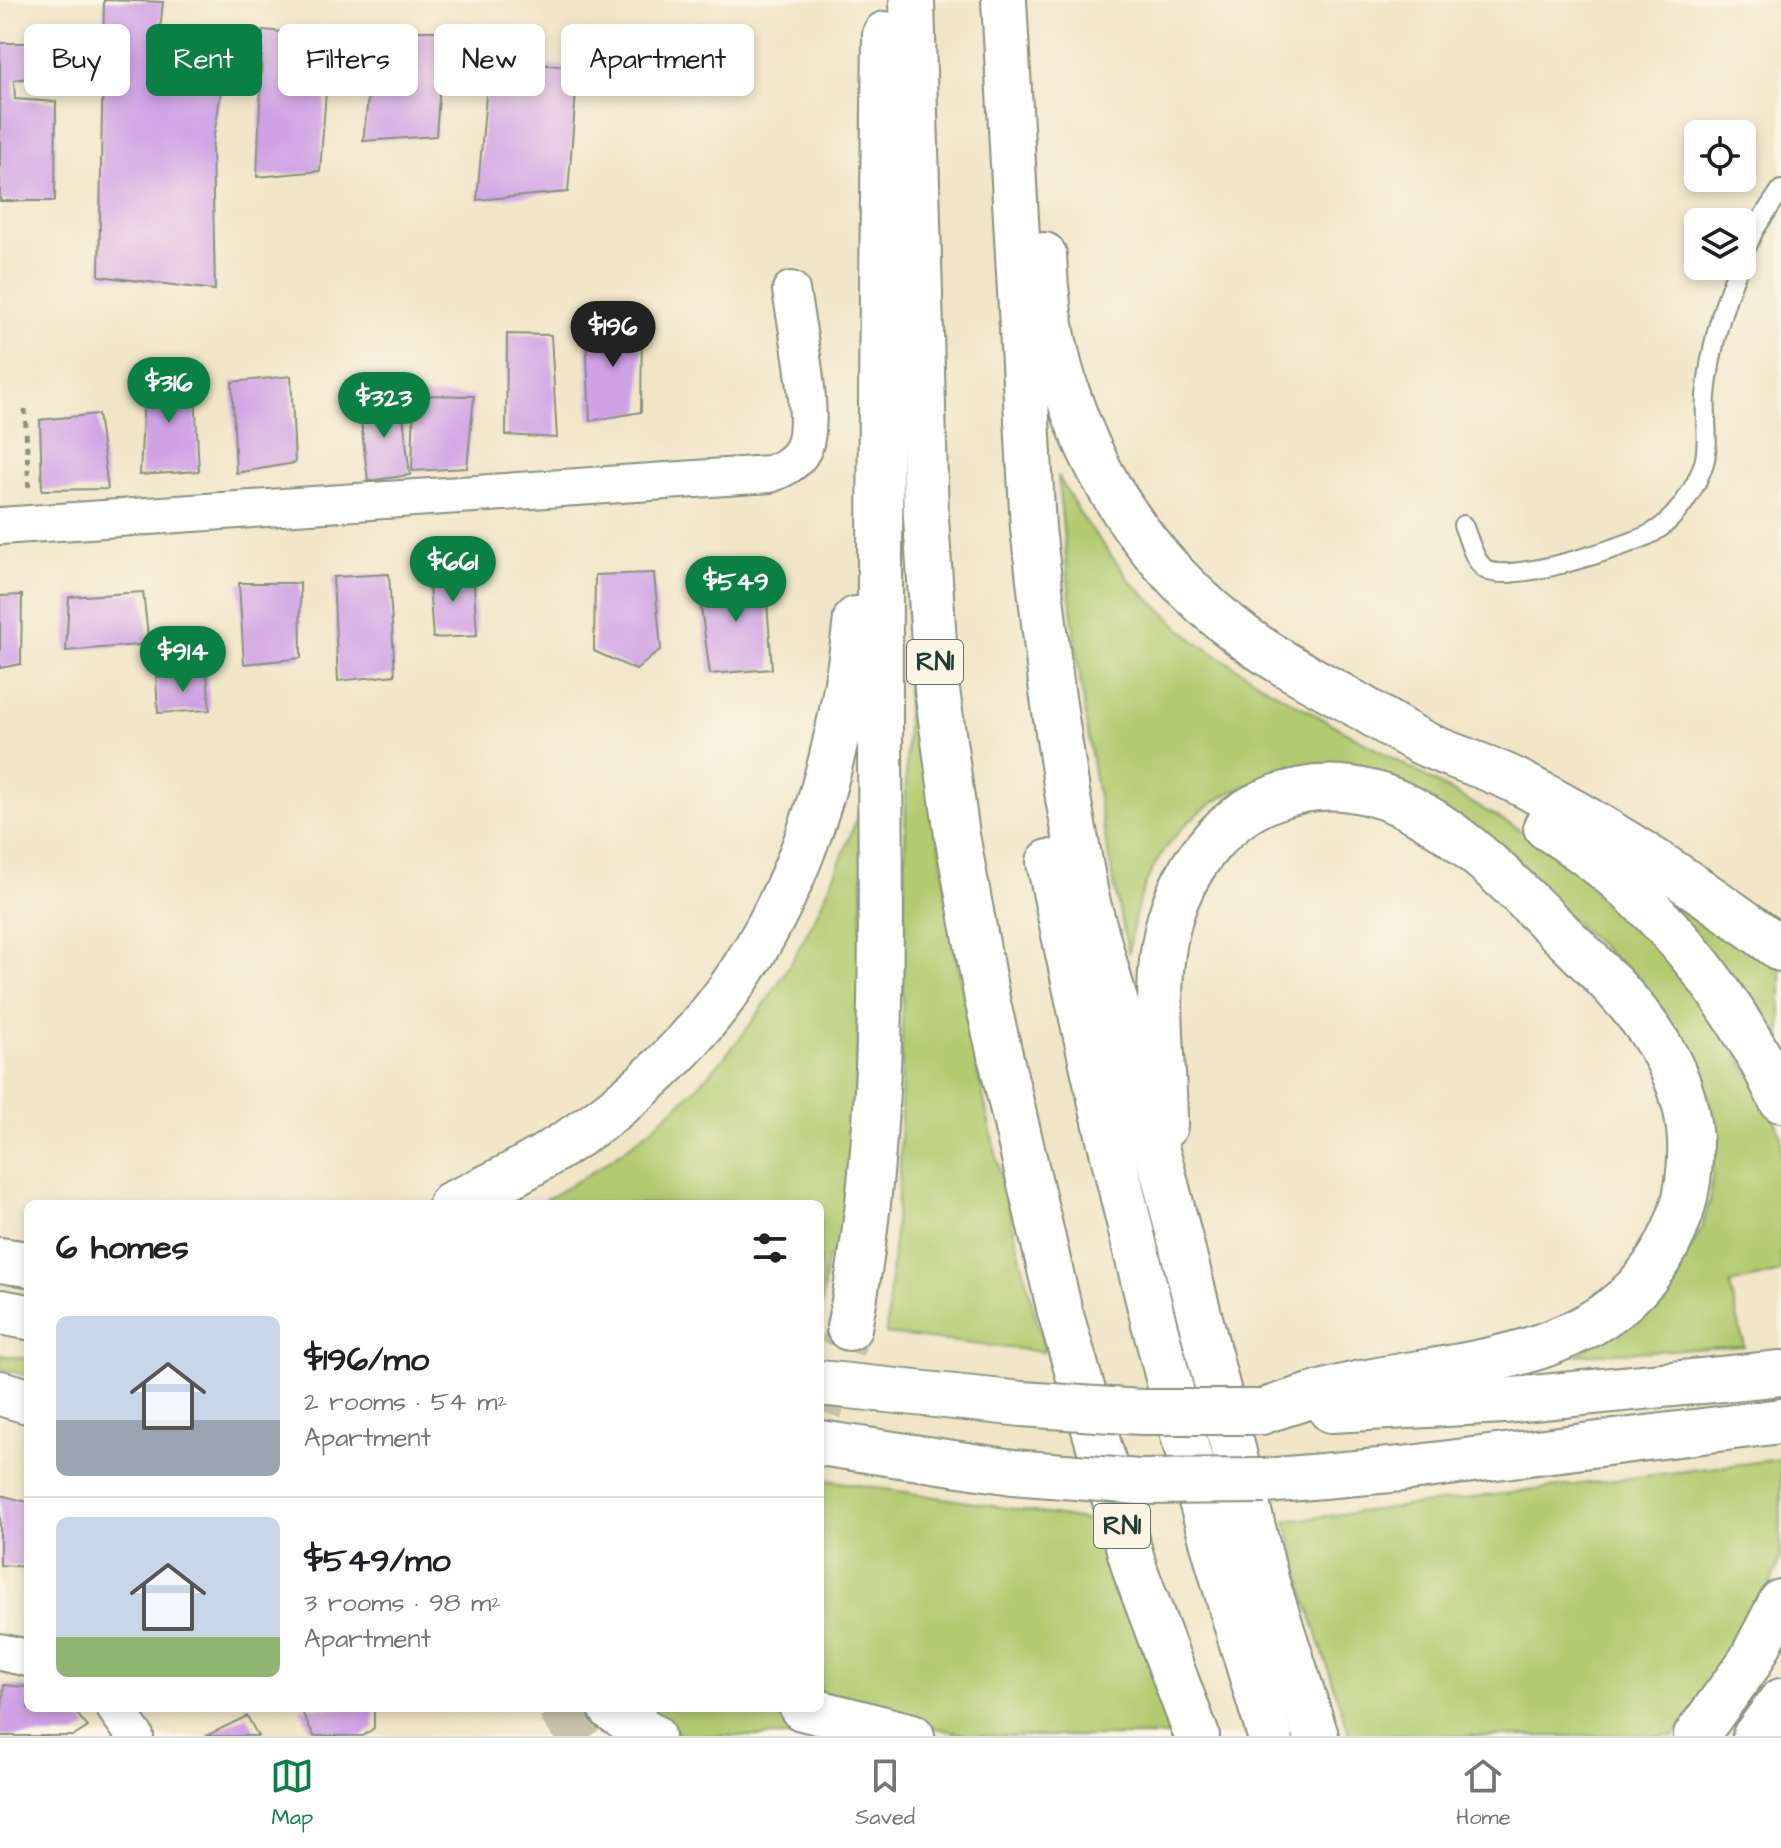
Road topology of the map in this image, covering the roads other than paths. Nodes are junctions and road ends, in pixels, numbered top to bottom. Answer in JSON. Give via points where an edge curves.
{"nodes":[{"id":1,"x":885,"y":0,"type":"edge"},
{"id":2,"x":912,"y":0,"type":"edge"},
{"id":3,"x":989,"y":0,"type":"edge"},
{"id":4,"x":1004,"y":0,"type":"edge"},
{"id":5,"x":1030,"y":0,"type":"edge"},
{"id":6,"x":1781,"y":190,"type":"edge"},
{"id":7,"x":1756,"y":227,"type":"edge"},
{"id":8,"x":1733,"y":280,"type":"edge"},
{"id":9,"x":791,"y":290,"type":"dead end"},
{"id":10,"x":879,"y":482,"type":"junction"},
{"id":11,"x":1463,"y":525,"type":"dead end"},
{"id":12,"x":15,"y":526,"type":"edge"},
{"id":13,"x":1422,"y":742,"type":"junction"},
{"id":14,"x":1781,"y":949,"type":"edge"},
{"id":15,"x":1781,"y":1100,"type":"edge"},
{"id":16,"x":1165,"y":1180,"type":"junction"},
{"id":17,"x":460,"y":1200,"type":"edge"},
{"id":18,"x":0,"y":1246,"type":"edge"},
{"id":19,"x":24,"y":1246,"type":"edge"},
{"id":20,"x":0,"y":1260,"type":"edge"},
{"id":21,"x":24,"y":1263,"type":"edge"},
{"id":22,"x":0,"y":1312,"type":"edge"},
{"id":23,"x":24,"y":1316,"type":"edge"},
{"id":24,"x":849,"y":1328,"type":"tunnel mouth"},
{"id":25,"x":1773,"y":1373,"type":"edge"},
{"id":26,"x":824,"y":1383,"type":"edge"},
{"id":27,"x":0,"y":1393,"type":"edge"},
{"id":28,"x":24,"y":1400,"type":"edge"},
{"id":29,"x":1261,"y":1412,"type":"junction"},
{"id":30,"x":1774,"y":1422,"type":"edge"},
{"id":31,"x":824,"y":1444,"type":"edge"},
{"id":32,"x":1781,"y":1602,"type":"edge"},
{"id":33,"x":0,"y":1652,"type":"edge"},
{"id":34,"x":24,"y":1657,"type":"edge"},
{"id":35,"x":1781,"y":1701,"type":"edge"},
{"id":36,"x":118,"y":1712,"type":"edge"},
{"id":37,"x":617,"y":1712,"type":"edge"},
{"id":38,"x":818,"y":1712,"type":"edge"},
{"id":39,"x":135,"y":1736,"type":"edge"},
{"id":40,"x":652,"y":1736,"type":"edge"},
{"id":41,"x":912,"y":1736,"type":"edge"},
{"id":42,"x":1197,"y":1736,"type":"edge"},
{"id":43,"x":1270,"y":1736,"type":"edge"},
{"id":44,"x":1316,"y":1736,"type":"edge"},
{"id":45,"x":1696,"y":1736,"type":"edge"},
{"id":46,"x":1755,"y":1736,"type":"edge"}],
"edges":[{"from":1,"to":10,"type":"main road"},
{"from":2,"to":42,"type":"main road","number":"RN1","via":[[926,518],[937,690],[957,835],[987,999],[1060,1312],[1136,1573]]},
{"from":3,"to":43,"type":"main road","via":[[993,294],[1003,482],[1021,668],[1047,853],[1187,1449]]},
{"from":4,"to":16,"type":"main road","via":[[1026,432],[1052,691],[1087,900]]},
{"from":5,"to":13,"type":"main road","via":[[1049,309],[1069,396],[1101,478],[1151,550],[1212,612],[1284,663]]},
{"from":6,"to":7,"type":"lane"},
{"from":8,"to":11,"type":"lane","via":[[1706,395],[1705,461],[1685,502],[1655,531],[1602,553],[1505,575],[1486,570]]},
{"from":9,"to":12,"type":"street","via":[[809,425],[802,451],[770,474]]},
{"from":10,"to":17,"type":"main road","via":[[831,760],[791,886],[759,945],[715,1010],[625,1102],[574,1142]]},
{"from":10,"to":24,"type":"main road","via":[[878,1062],[868,1221]]},
{"from":13,"to":14,"type":"main road","via":[[1516,781],[1599,828]]},
{"from":13,"to":15,"type":"main road","via":[[1466,777],[1593,859],[1664,923],[1724,998]]},
{"from":16,"to":29,"type":"main road","via":[[1160,982],[1177,899],[1214,839],[1237,817],[1307,789],[1356,788],[1380,794],[1423,813],[1466,843],[1626,998],[1678,1079],[1691,1158],[1686,1199],[1672,1237],[1624,1301],[1591,1324],[1510,1354],[1354,1385]]},
{"from":16,"to":44,"type":"main road","via":[[1267,1583]]},
{"from":18,"to":19,"type":"main road"},
{"from":20,"to":21,"type":"main road"},
{"from":22,"to":23,"type":"main road"},
{"from":25,"to":29,"type":"main road","via":[[1434,1407]]},
{"from":26,"to":29,"type":"main road","bridge":true,"via":[[1141,1412]]},
{"from":27,"to":28,"type":"main road"},
{"from":30,"to":31,"type":"main road","bridge":true,"via":[[1265,1481],[1139,1482],[1013,1472]]},
{"from":32,"to":45,"type":"main road","via":[[1750,1662]]},
{"from":33,"to":34,"type":"street"},
{"from":35,"to":46,"type":"main road"},
{"from":36,"to":39,"type":"street"},
{"from":37,"to":40,"type":"main road"},
{"from":38,"to":41,"type":"main road"}]}
